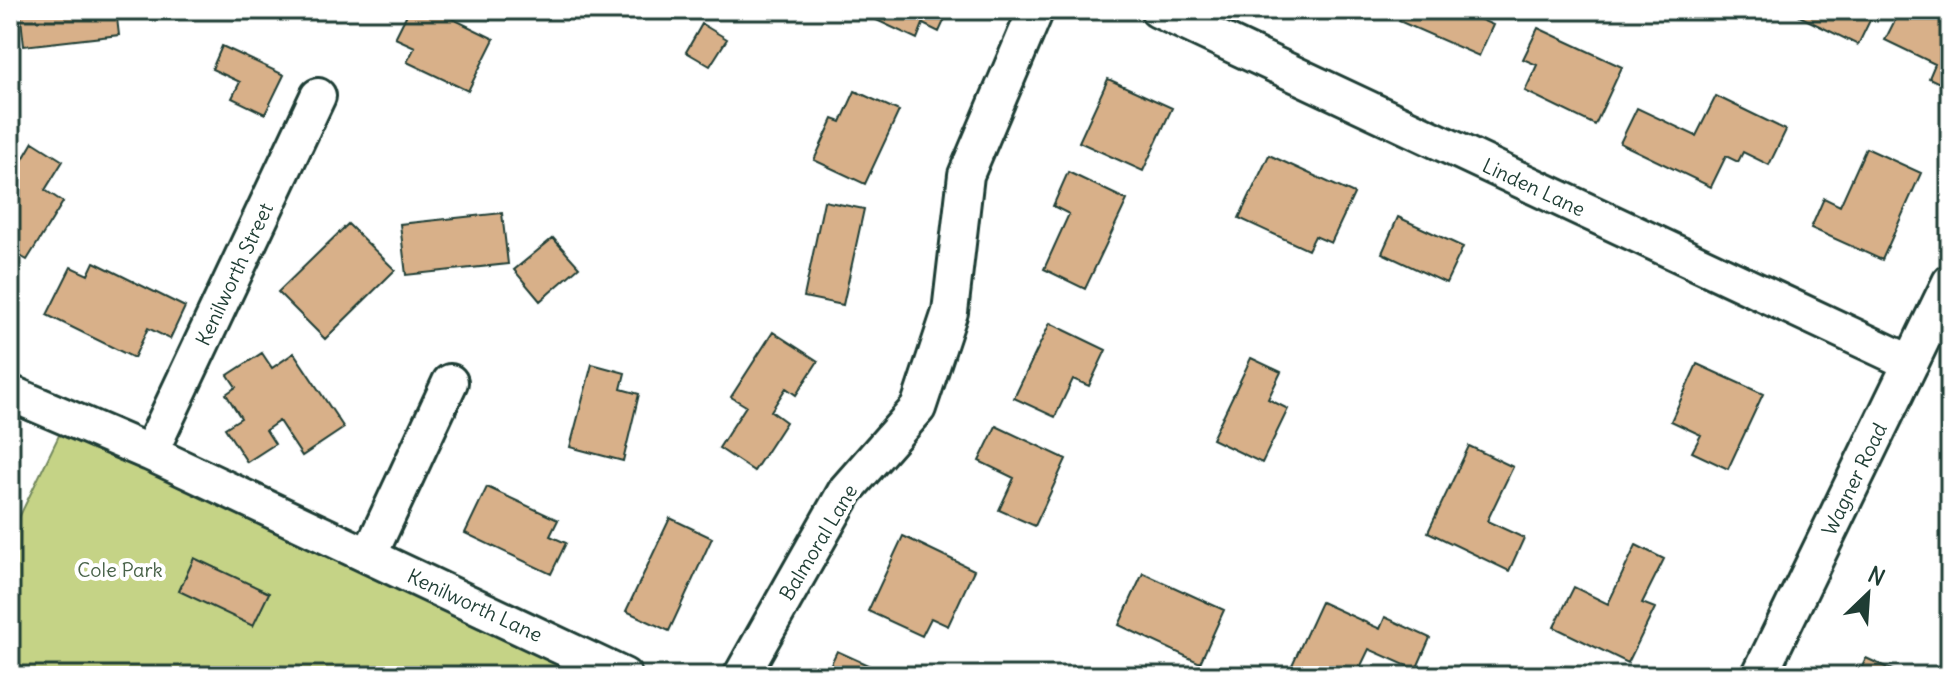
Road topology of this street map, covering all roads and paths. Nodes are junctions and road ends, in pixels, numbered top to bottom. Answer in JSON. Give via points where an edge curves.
{"nodes":[{"id":1,"x":1036,"y":10,"type":"edge"},
{"id":2,"x":1158,"y":10,"type":"edge"},
{"id":3,"x":318,"y":96,"type":"dead end"},
{"id":4,"x":1950,"y":282,"type":"edge"},
{"id":5,"x":1911,"y":363,"type":"junction"},
{"id":6,"x":450,"y":382,"type":"dead end"},
{"id":7,"x":10,"y":393,"type":"edge"},
{"id":8,"x":150,"y":453,"type":"junction"},
{"id":9,"x":369,"y":556,"type":"junction"},
{"id":10,"x":624,"y":676,"type":"edge"},
{"id":11,"x":741,"y":676,"type":"edge"},
{"id":12,"x":1759,"y":676,"type":"edge"}],
"edges":[{"from":1,"to":11,"type":"street","name":"Balmoral Lane","via":[[966,175],[950,312],[918,408],[846,490]]},
{"from":2,"to":5,"type":"street","name":"Linden Lane"},
{"from":3,"to":8,"type":"street","name":"Kenilworth Street"},
{"from":4,"to":5,"type":"street","name":"Wagner Road"},
{"from":5,"to":12,"type":"street","name":"Wagner Road"},
{"from":6,"to":9,"type":"street"},
{"from":7,"to":8,"type":"street","name":"Kenilworth Lane"},
{"from":8,"to":9,"type":"street","name":"Kenilworth Lane"},
{"from":9,"to":10,"type":"street","name":"Kenilworth Lane"}]}
